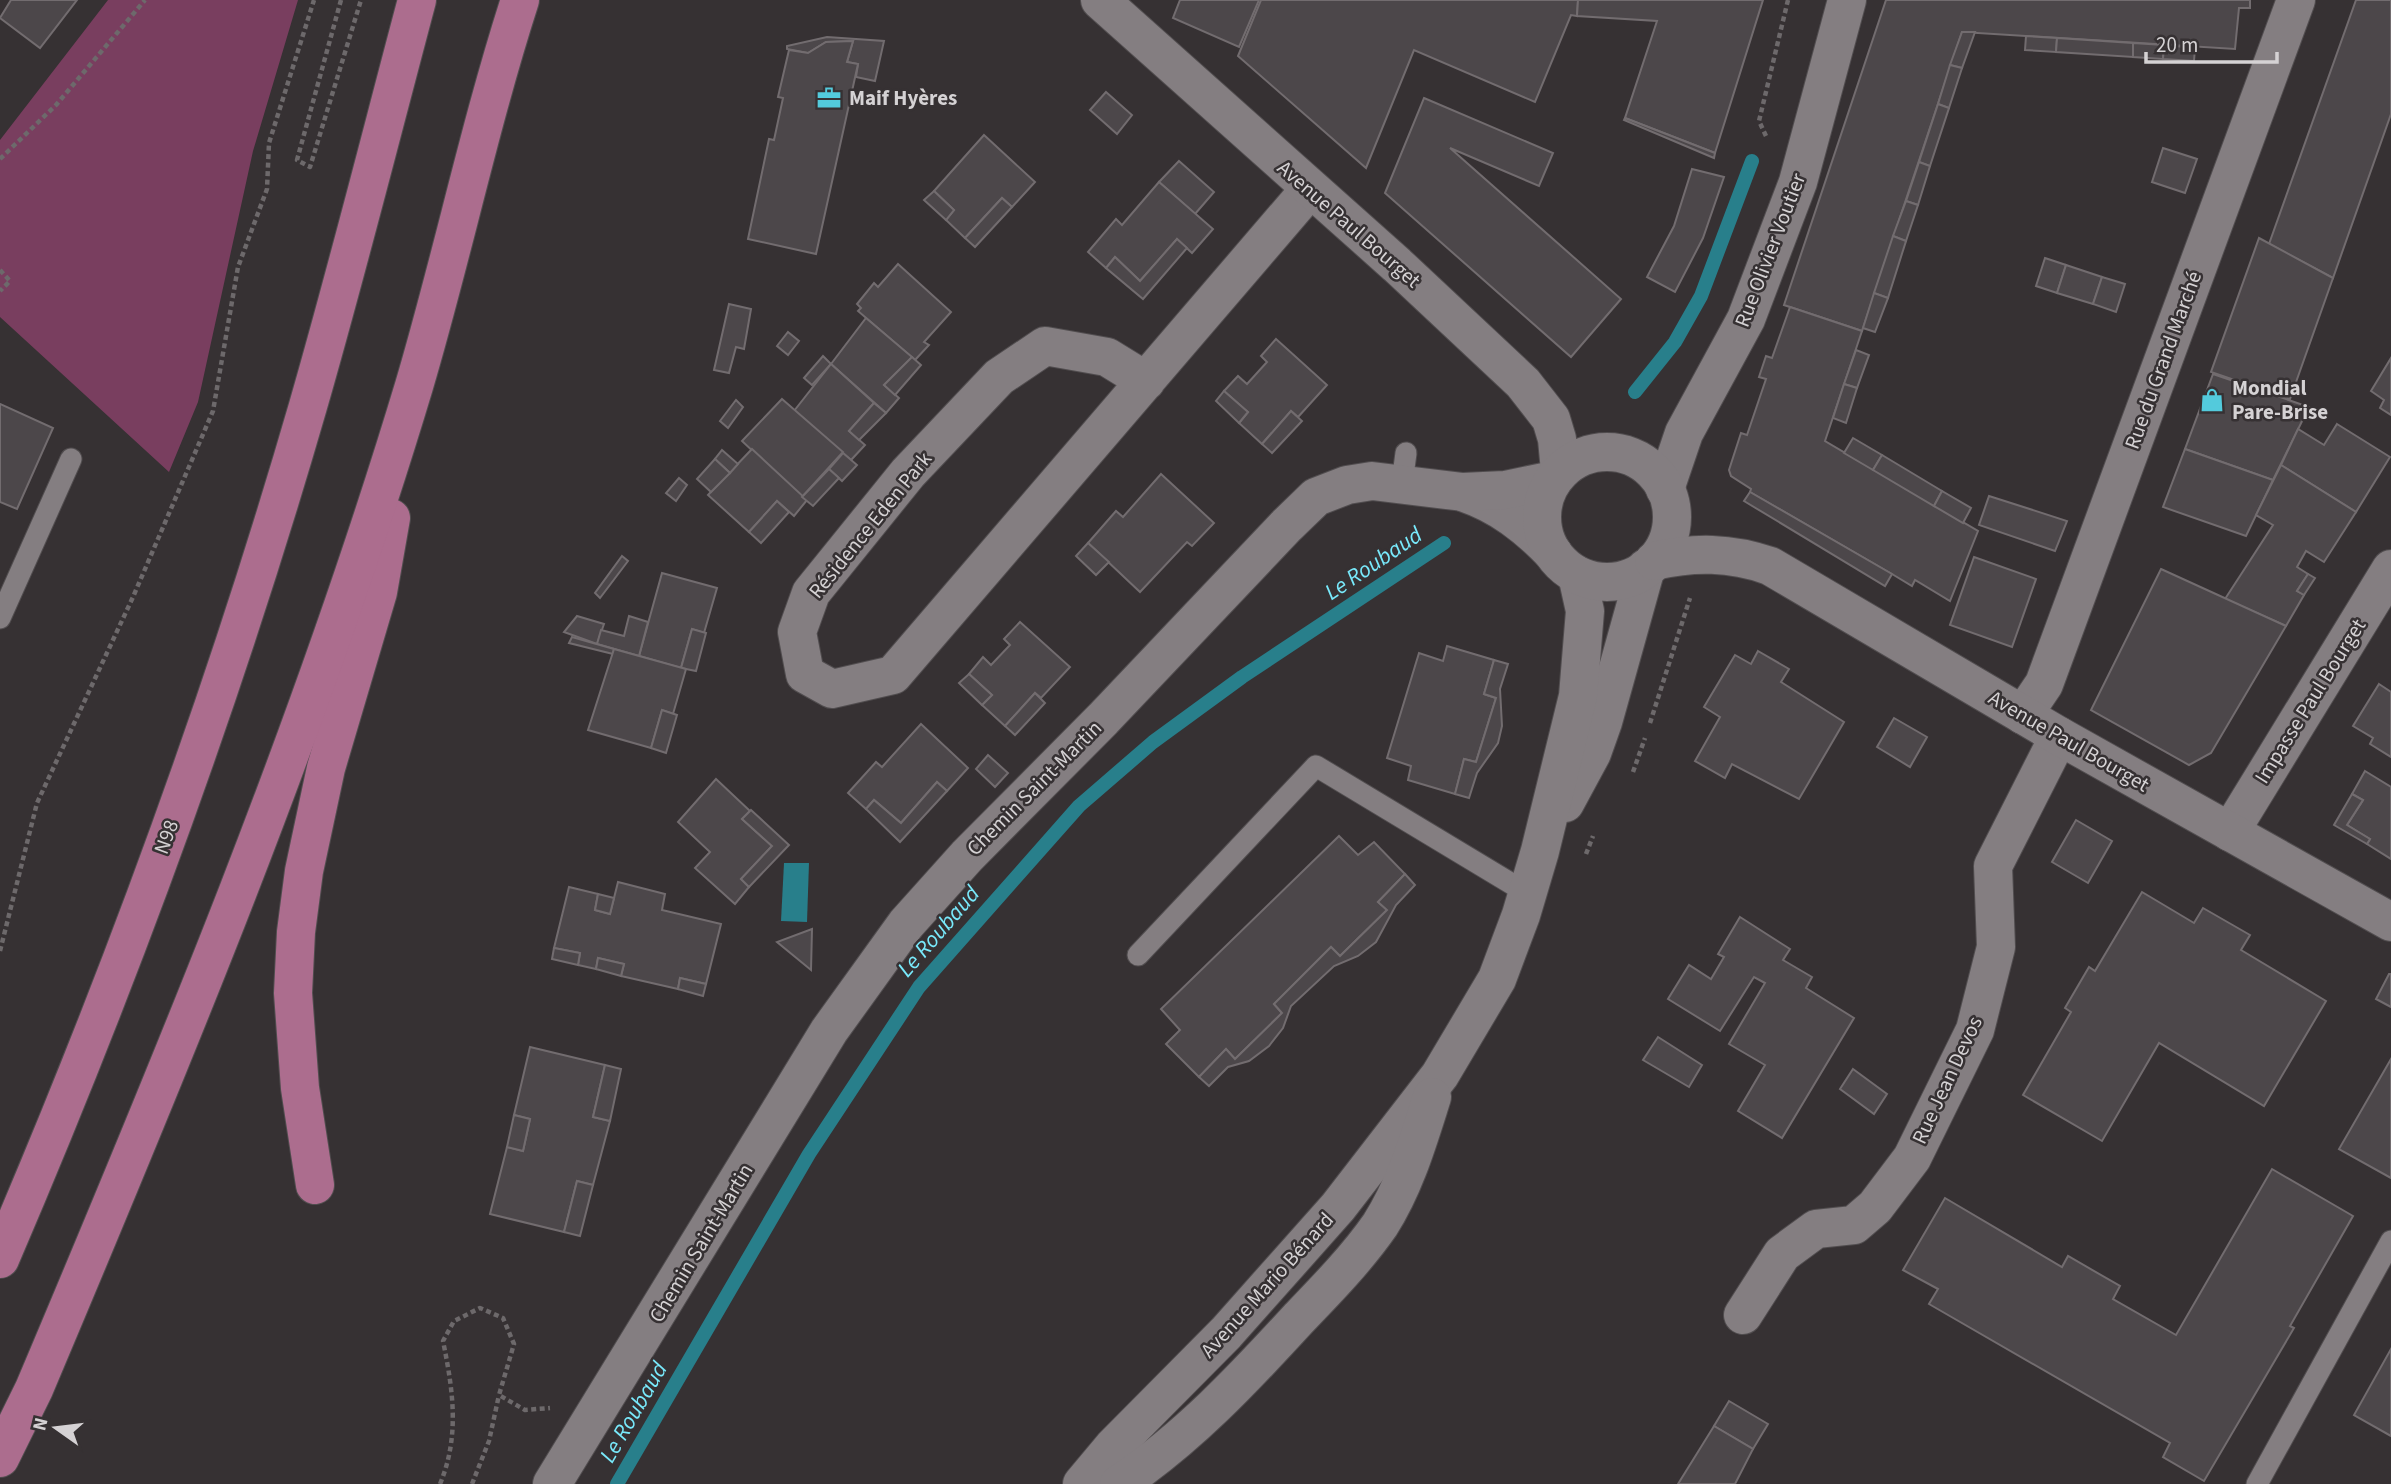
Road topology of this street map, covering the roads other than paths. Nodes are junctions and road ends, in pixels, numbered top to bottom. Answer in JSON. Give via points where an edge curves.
{"nodes":[{"id":1,"x":417,"y":0,"type":"edge"},
{"id":2,"x":520,"y":0,"type":"edge"},
{"id":3,"x":1100,"y":0,"type":"edge"},
{"id":4,"x":1847,"y":0,"type":"edge"},
{"id":5,"x":2296,"y":0,"type":"edge"},
{"id":6,"x":1310,"y":189,"type":"junction"},
{"id":7,"x":1146,"y":381,"type":"junction"},
{"id":8,"x":414,"y":386,"type":"junction"},
{"id":9,"x":71,"y":459,"type":"dead end"},
{"id":10,"x":1557,"y":476,"type":"junction"},
{"id":11,"x":1463,"y":492,"type":"junction"},
{"id":12,"x":1667,"y":492,"type":"junction"},
{"id":13,"x":1747,"y":558,"type":"junction"},
{"id":14,"x":1565,"y":564,"type":"junction"},
{"id":15,"x":1650,"y":565,"type":"junction"},
{"id":16,"x":2391,"y":569,"type":"edge"},
{"id":17,"x":0,"y":618,"type":"edge"},
{"id":18,"x":2024,"y":715,"type":"junction"},
{"id":19,"x":2059,"y":736,"type":"junction"},
{"id":20,"x":2230,"y":832,"type":"junction"},
{"id":21,"x":1540,"y":851,"type":"junction"},
{"id":22,"x":1527,"y":893,"type":"junction"},
{"id":23,"x":2391,"y":922,"type":"edge"},
{"id":24,"x":1138,"y":955,"type":"dead end"},
{"id":25,"x":1440,"y":1075,"type":"junction"},
{"id":26,"x":315,"y":1185,"type":"dead end"},
{"id":27,"x":2391,"y":1241,"type":"edge"},
{"id":28,"x":0,"y":1259,"type":"edge"},
{"id":29,"x":1743,"y":1315,"type":"dead end"},
{"id":30,"x":0,"y":1458,"type":"edge"},
{"id":31,"x":552,"y":1484,"type":"edge"},
{"id":32,"x":1082,"y":1484,"type":"edge"},
{"id":33,"x":1119,"y":1484,"type":"edge"},
{"id":34,"x":2257,"y":1484,"type":"edge"}],
"edges":[{"from":1,"to":28,"type":"highway","name":"N98","via":[[308,407],[213,704],[62,1113]]},
{"from":2,"to":8,"type":"highway"},
{"from":3,"to":6,"type":"street","name":"Avenue Paul Bourget"},
{"from":4,"to":12,"type":"street","name":"Rue Olivier Voutier","via":[[1798,182],[1745,319],[1684,433]]},
{"from":5,"to":18,"type":"street","name":"Rue du Grand Marché","via":[[2044,684]]},
{"from":6,"to":7,"type":"street","name":"Résidence Eden Park"},
{"from":6,"to":10,"type":"street","name":"Avenue Paul Bourget","via":[[1539,400],[1556,433]]},
{"from":7,"to":7,"type":"street","name":"Résidence Eden Park","via":[[893,675],[832,689],[805,674],[797,632],[811,593],[908,472],[999,377],[1045,346],[1107,357]]},
{"from":8,"to":26,"type":"highway","via":[[378,592],[326,768],[296,932],[293,993],[300,1088]]},
{"from":8,"to":30,"type":"highway","via":[[320,669],[220,942],[34,1389]]},
{"from":9,"to":17,"type":"lane"},
{"from":10,"to":11,"type":"street","name":"Chemin Saint-Martin","via":[[1505,490]]},
{"from":10,"to":12,"type":"street","via":[[1575,460],[1612,452],[1645,464]]},
{"from":10,"to":14,"type":"street","via":[[1545,497],[1542,516],[1545,535]]},
{"from":11,"to":14,"type":"street","name":"Chemin Saint-Martin","via":[[1513,517]]},
{"from":11,"to":31,"type":"street","name":"Chemin Saint-Martin","via":[[1404,468],[1316,497],[967,856],[906,924],[829,1031]]},
{"from":12,"to":13,"type":"street","name":"Avenue Paul Bourget","via":[[1692,521]]},
{"from":12,"to":15,"type":"street","via":[[1670,530]]},
{"from":13,"to":15,"type":"street","name":"Avenue Paul Bourget","via":[[1692,554]]},
{"from":13,"to":18,"type":"street","name":"Avenue Paul Bourget","via":[[1770,566]]},
{"from":14,"to":15,"type":"street","via":[[1594,581],[1612,581]]},
{"from":14,"to":21,"type":"street","name":"Avenue Mario Bénard","via":[[1585,611],[1579,685]]},
{"from":15,"to":21,"type":"street","name":"Avenue Mario Bénard","via":[[1592,753]]},
{"from":16,"to":20,"type":"street","name":"Impasse Paul Bourget"},
{"from":18,"to":19,"type":"street","name":"Avenue Paul Bourget"},
{"from":19,"to":20,"type":"street","name":"Avenue Paul Bourget"},
{"from":19,"to":29,"type":"street","name":"Rue Jean Devos","via":[[1993,866],[1996,947],[1975,1030],[1912,1157],[1875,1207],[1854,1225],[1816,1229],[1782,1254]]},
{"from":20,"to":23,"type":"street","name":"Avenue Paul Bourget"},
{"from":21,"to":22,"type":"street","name":"Avenue Mario Bénard"},
{"from":22,"to":24,"type":"lane","via":[[1316,766]]},
{"from":22,"to":25,"type":"street","name":"Avenue Mario Bénard","via":[[1497,979]]},
{"from":25,"to":32,"type":"street","name":"Avenue Mario Bénard","via":[[1294,1259]]},
{"from":25,"to":33,"type":"street","name":"Avenue Mario Bénard","via":[[1410,1166],[1380,1225],[1325,1291],[1204,1416]]},
{"from":27,"to":34,"type":"lane"}]}
